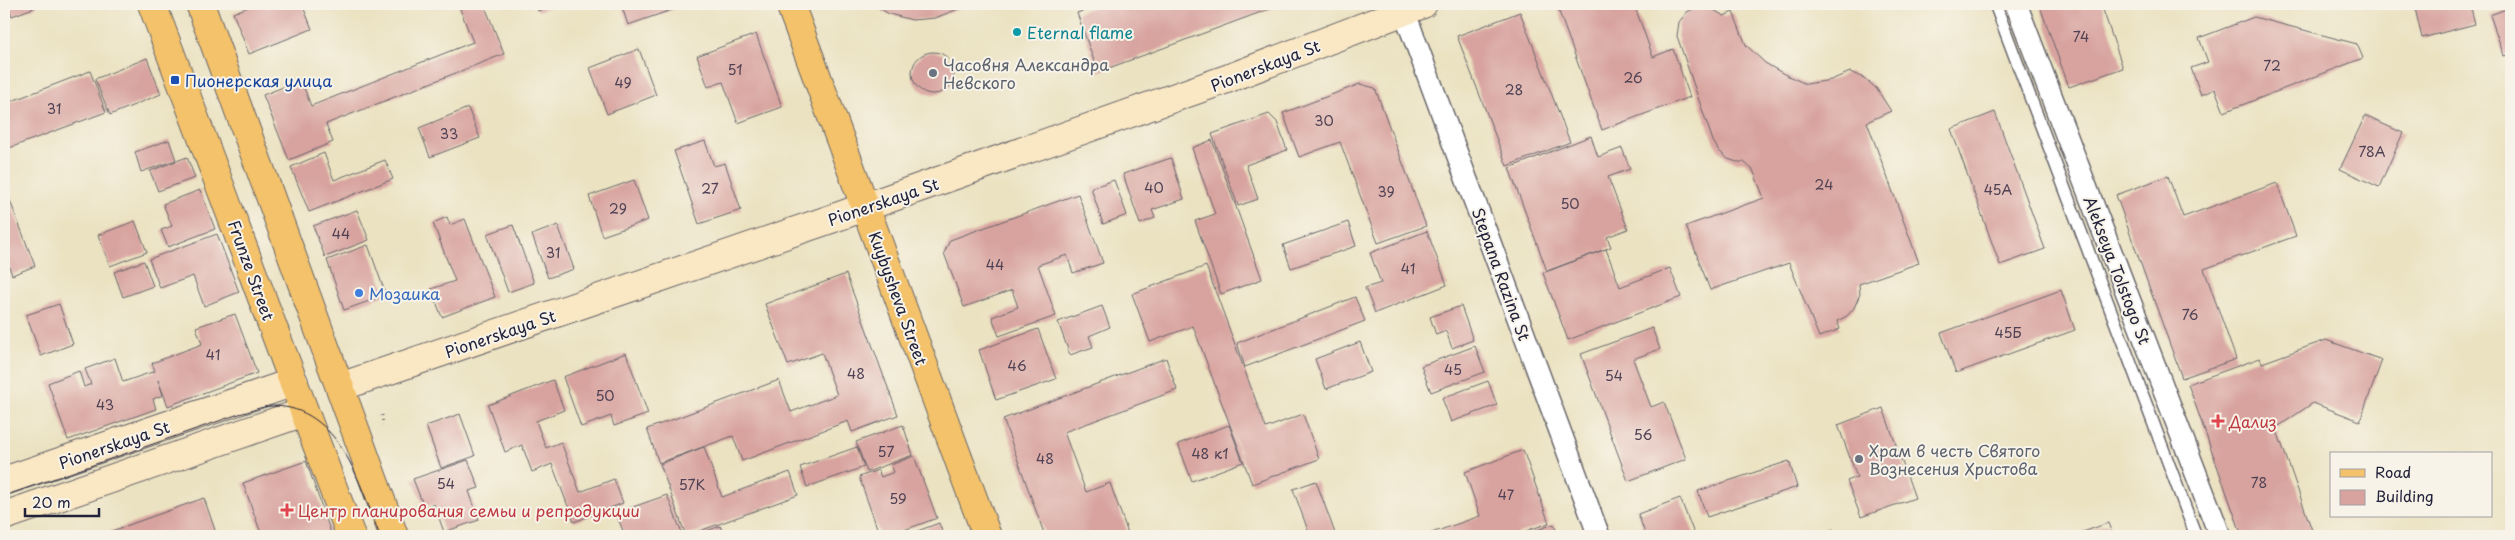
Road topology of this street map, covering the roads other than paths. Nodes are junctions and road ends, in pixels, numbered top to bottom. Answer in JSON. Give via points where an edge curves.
{"nodes":[{"id":1,"x":152,"y":4,"type":"edge"},
{"id":2,"x":200,"y":4,"type":"edge"},
{"id":3,"x":790,"y":4,"type":"edge"},
{"id":4,"x":1995,"y":4,"type":"edge"},
{"id":5,"x":2016,"y":4,"type":"edge"},
{"id":6,"x":1413,"y":8,"type":"edge"},
{"id":7,"x":865,"y":207,"type":"junction"},
{"id":8,"x":294,"y":382,"type":"junction"},
{"id":9,"x":340,"y":387,"type":"junction"},
{"id":10,"x":304,"y":412,"type":"junction"},
{"id":11,"x":4,"y":481,"type":"edge"},
{"id":12,"x":4,"y":516,"type":"edge"},
{"id":13,"x":351,"y":536,"type":"edge"},
{"id":14,"x":394,"y":536,"type":"edge"},
{"id":15,"x":987,"y":536,"type":"edge"},
{"id":16,"x":1599,"y":536,"type":"edge"},
{"id":17,"x":2196,"y":536,"type":"edge"},
{"id":18,"x":2220,"y":536,"type":"edge"}],
"edges":[{"from":1,"to":8,"type":"main road","name":"Frunze Street"},
{"from":2,"to":9,"type":"main road"},
{"from":3,"to":7,"type":"main road","name":"Kuybysheva Street"},
{"from":4,"to":17,"type":"lane"},
{"from":5,"to":18,"type":"street","name":"Alekseya Tolstogo St"},
{"from":6,"to":7,"type":"main road","name":"Pionerskaya St","via":[[1224,80]]},
{"from":6,"to":16,"type":"street","name":"Stepana Razina St"},
{"from":7,"to":9,"type":"main road","name":"Pionerskaya St"},
{"from":7,"to":15,"type":"main road","name":"Kuybysheva Street"},
{"from":8,"to":9,"type":"main road","name":"Pionerskaya St"},
{"from":8,"to":10,"type":"main road","name":"Frunze Street"},
{"from":8,"to":11,"type":"main road","name":"Pionerskaya St"},
{"from":9,"to":10,"type":"main road","name":"Pionerskaya St"},
{"from":9,"to":14,"type":"main road"},
{"from":10,"to":12,"type":"main road","name":"Pionerskaya St"},
{"from":10,"to":13,"type":"main road","name":"Frunze Street"}]}
